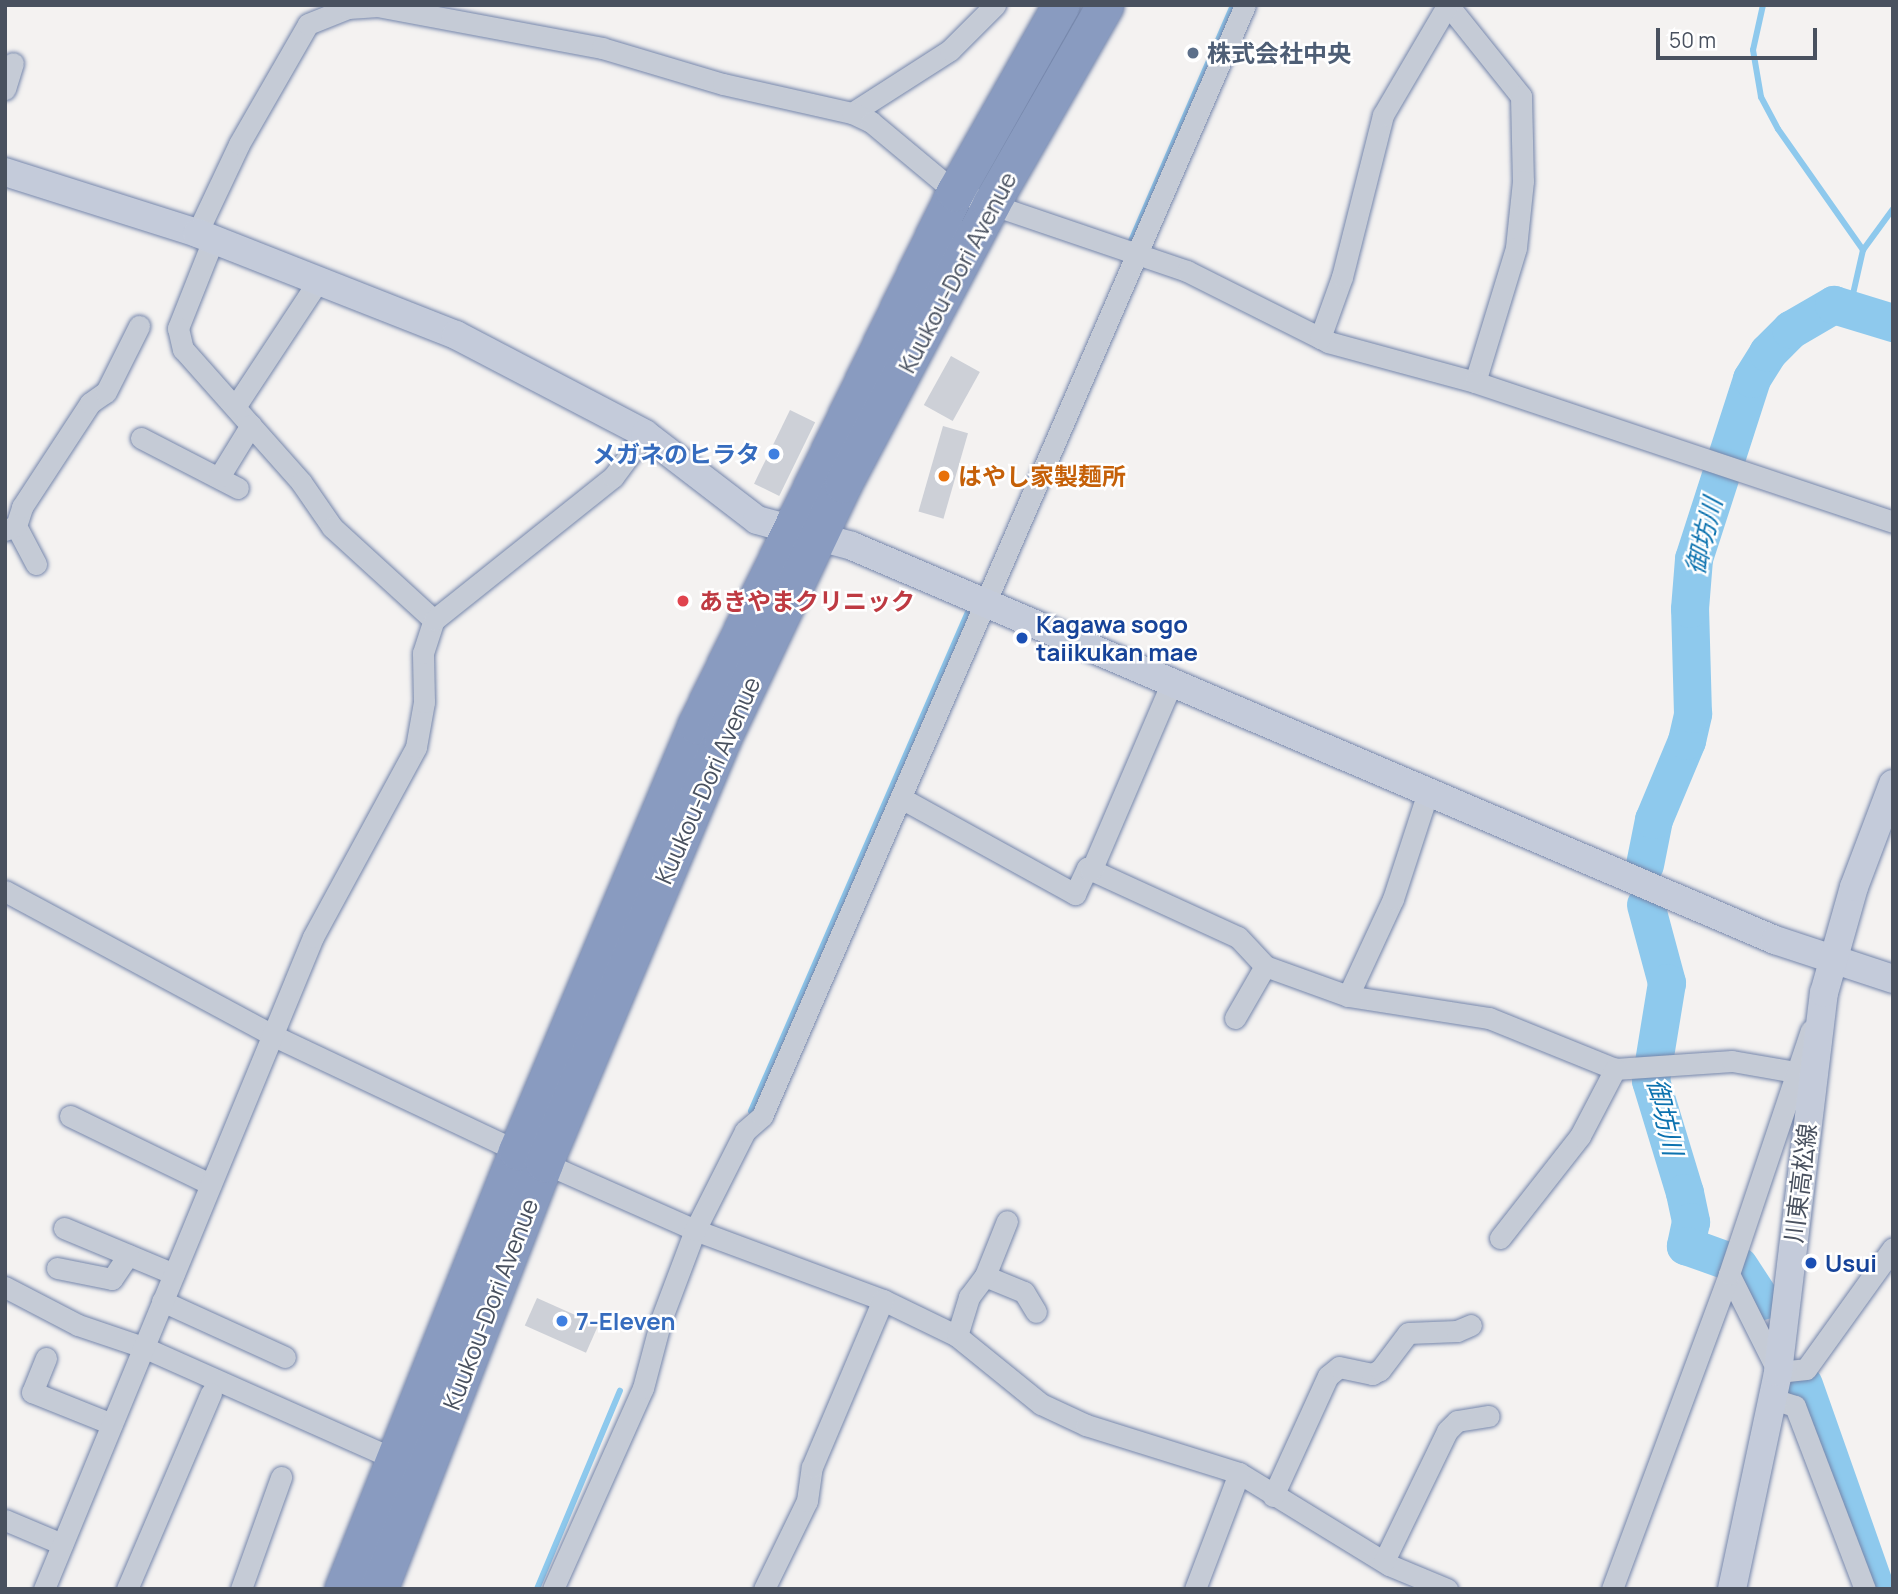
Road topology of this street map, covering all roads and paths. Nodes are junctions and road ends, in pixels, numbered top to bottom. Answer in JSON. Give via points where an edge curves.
{"nodes":[{"id":1,"x":995,"y":5,"type":"edge"},
{"id":2,"x":1061,"y":5,"type":"edge"},
{"id":3,"x":1105,"y":5,"type":"edge"},
{"id":4,"x":1245,"y":5,"type":"edge"},
{"id":5,"x":1448,"y":6,"type":"edge"},
{"id":6,"x":13,"y":63,"type":"dead end"},
{"id":7,"x":5,"y":89,"type":"edge"},
{"id":8,"x":852,"y":113,"type":"junction"},
{"id":9,"x":5,"y":172,"type":"edge"},
{"id":10,"x":955,"y":192,"type":"junction"},
{"id":11,"x":991,"y":204,"type":"junction"},
{"id":12,"x":205,"y":237,"type":"junction"},
{"id":13,"x":1138,"y":254,"type":"junction"},
{"id":14,"x":318,"y":281,"type":"junction"},
{"id":15,"x":139,"y":326,"type":"dead end"},
{"id":16,"x":1320,"y":338,"type":"junction"},
{"id":17,"x":1475,"y":382,"type":"junction"},
{"id":18,"x":235,"y":407,"type":"junction"},
{"id":19,"x":251,"y":425,"type":"junction"},
{"id":20,"x":645,"y":434,"type":"junction"},
{"id":21,"x":141,"y":438,"type":"dead end"},
{"id":22,"x":219,"y":477,"type":"junction"},
{"id":23,"x":238,"y":488,"type":"dead end"},
{"id":24,"x":1893,"y":523,"type":"edge"},
{"id":25,"x":10,"y":528,"type":"edge"},
{"id":26,"x":803,"y":533,"type":"junction"},
{"id":27,"x":36,"y":564,"type":"dead end"},
{"id":28,"x":984,"y":602,"type":"junction"},
{"id":29,"x":434,"y":620,"type":"junction"},
{"id":30,"x":1172,"y":682,"type":"junction"},
{"id":31,"x":1893,"y":784,"type":"edge"},
{"id":32,"x":1429,"y":792,"type":"junction"},
{"id":33,"x":901,"y":798,"type":"junction"},
{"id":34,"x":1091,"y":870,"type":"junction"},
{"id":35,"x":5,"y":891,"type":"edge"},
{"id":36,"x":1832,"y":958,"type":"junction"},
{"id":37,"x":1265,"y":966,"type":"junction"},
{"id":38,"x":1893,"y":979,"type":"edge"},
{"id":39,"x":1824,"y":993,"type":"junction"},
{"id":40,"x":1348,"y":996,"type":"junction"},
{"id":41,"x":1235,"y":1018,"type":"dead end"},
{"id":42,"x":274,"y":1036,"type":"junction"},
{"id":43,"x":1615,"y":1069,"type":"junction"},
{"id":44,"x":1797,"y":1072,"type":"junction"},
{"id":45,"x":70,"y":1116,"type":"dead end"},
{"id":46,"x":531,"y":1157,"type":"junction"},
{"id":47,"x":210,"y":1184,"type":"junction"},
{"id":48,"x":1007,"y":1221,"type":"dead end"},
{"id":49,"x":64,"y":1228,"type":"dead end"},
{"id":50,"x":695,"y":1230,"type":"junction"},
{"id":51,"x":1500,"y":1238,"type":"dead end"},
{"id":52,"x":1893,"y":1248,"type":"edge"},
{"id":53,"x":128,"y":1255,"type":"junction"},
{"id":54,"x":57,"y":1268,"type":"dead end"},
{"id":55,"x":174,"y":1274,"type":"junction"},
{"id":56,"x":1728,"y":1274,"type":"junction"},
{"id":57,"x":985,"y":1276,"type":"junction"},
{"id":58,"x":5,"y":1287,"type":"edge"},
{"id":59,"x":883,"y":1300,"type":"junction"},
{"id":60,"x":162,"y":1301,"type":"junction"},
{"id":61,"x":1036,"y":1312,"type":"dead end"},
{"id":62,"x":1471,"y":1325,"type":"dead end"},
{"id":63,"x":957,"y":1336,"type":"junction"},
{"id":64,"x":143,"y":1347,"type":"junction"},
{"id":65,"x":285,"y":1357,"type":"dead end"},
{"id":66,"x":46,"y":1358,"type":"dead end"},
{"id":67,"x":1775,"y":1385,"type":"junction"},
{"id":68,"x":211,"y":1393,"type":"dead end"},
{"id":69,"x":1489,"y":1416,"type":"dead end"},
{"id":70,"x":112,"y":1424,"type":"junction"},
{"id":71,"x":395,"y":1459,"type":"junction"},
{"id":72,"x":1239,"y":1473,"type":"junction"},
{"id":73,"x":281,"y":1477,"type":"dead end"},
{"id":74,"x":1273,"y":1496,"type":"junction"},
{"id":75,"x":5,"y":1520,"type":"edge"},
{"id":76,"x":62,"y":1544,"type":"junction"},
{"id":77,"x":1384,"y":1561,"type":"junction"},
{"id":78,"x":44,"y":1589,"type":"edge"},
{"id":79,"x":127,"y":1589,"type":"edge"},
{"id":80,"x":241,"y":1589,"type":"edge"},
{"id":81,"x":343,"y":1589,"type":"edge"},
{"id":82,"x":380,"y":1589,"type":"edge"},
{"id":83,"x":553,"y":1589,"type":"edge"},
{"id":84,"x":764,"y":1589,"type":"edge"},
{"id":85,"x":1195,"y":1589,"type":"edge"},
{"id":86,"x":1447,"y":1589,"type":"edge"},
{"id":87,"x":1612,"y":1589,"type":"edge"},
{"id":88,"x":1732,"y":1589,"type":"edge"},
{"id":89,"x":1865,"y":1589,"type":"edge"}],
"edges":[{"from":1,"to":8,"type":"street","via":[[950,50]]},
{"from":2,"to":10,"type":"highway","name":"Kuukou-Dori Avenue"},
{"from":3,"to":11,"type":"highway","name":"Kuukou-Dori Avenue"},
{"from":4,"to":13,"type":"street"},
{"from":5,"to":16,"type":"street","via":[[1384,115],[1346,264]]},
{"from":5,"to":17,"type":"street","via":[[1521,96],[1523,181],[1516,248]]},
{"from":6,"to":7,"type":"street"},
{"from":8,"to":10,"type":"street","via":[[871,122]]},
{"from":8,"to":12,"type":"street","via":[[723,84],[602,48],[378,6],[348,8],[308,24],[239,144]]},
{"from":9,"to":12,"type":"street"},
{"from":10,"to":11,"type":"street"},
{"from":10,"to":26,"type":"highway","name":"Kuukou-Dori Avenue"},
{"from":11,"to":13,"type":"street"},
{"from":11,"to":26,"type":"highway","name":"Kuukou-Dori Avenue"},
{"from":12,"to":14,"type":"street"},
{"from":12,"to":18,"type":"street","via":[[178,328],[183,349]]},
{"from":13,"to":16,"type":"street","via":[[1187,271]]},
{"from":13,"to":28,"type":"street"},
{"from":14,"to":18,"type":"street"},
{"from":14,"to":20,"type":"street","via":[[456,335]]},
{"from":15,"to":25,"type":"street","via":[[106,392],[90,403]]},
{"from":16,"to":17,"type":"street"},
{"from":17,"to":24,"type":"street"},
{"from":18,"to":19,"type":"street"},
{"from":19,"to":22,"type":"street"},
{"from":19,"to":29,"type":"street","via":[[301,482],[332,527]]},
{"from":20,"to":26,"type":"street","via":[[757,520]]},
{"from":20,"to":29,"type":"street","via":[[604,485]]},
{"from":21,"to":22,"type":"street"},
{"from":22,"to":23,"type":"street"},
{"from":25,"to":27,"type":"street"},
{"from":26,"to":28,"type":"street","via":[[852,546]]},
{"from":26,"to":46,"type":"highway","name":"Kuukou-Dori Avenue","via":[[696,725]]},
{"from":28,"to":30,"type":"street"},
{"from":28,"to":33,"type":"street"},
{"from":29,"to":42,"type":"street","via":[[423,653],[424,702],[416,747],[313,937]]},
{"from":30,"to":32,"type":"street"},
{"from":30,"to":34,"type":"street"},
{"from":31,"to":36,"type":"street","name":"川東高松線"},
{"from":32,"to":36,"type":"street","via":[[1775,940]]},
{"from":32,"to":40,"type":"street","via":[[1393,899]]},
{"from":33,"to":34,"type":"street","via":[[1075,894],[1087,868]]},
{"from":33,"to":50,"type":"street","via":[[762,1116],[745,1131]]},
{"from":34,"to":37,"type":"street","via":[[1238,937]]},
{"from":35,"to":42,"type":"street"},
{"from":36,"to":38,"type":"street"},
{"from":36,"to":39,"type":"street","name":"川東高松線"},
{"from":37,"to":40,"type":"street"},
{"from":37,"to":41,"type":"street"},
{"from":39,"to":44,"type":"street"},
{"from":39,"to":67,"type":"street","name":"川東高松線"},
{"from":40,"to":43,"type":"street","via":[[1489,1018]]},
{"from":42,"to":46,"type":"street"},
{"from":42,"to":47,"type":"street"},
{"from":43,"to":44,"type":"street","via":[[1732,1061]]},
{"from":43,"to":51,"type":"street","via":[[1580,1136]]},
{"from":44,"to":56,"type":"street"},
{"from":45,"to":47,"type":"street"},
{"from":46,"to":50,"type":"street"},
{"from":46,"to":71,"type":"highway","name":"Kuukou-Dori Avenue"},
{"from":46,"to":82,"type":"highway","name":"Kuukou-Dori Avenue"},
{"from":47,"to":55,"type":"street"},
{"from":48,"to":57,"type":"street"},
{"from":49,"to":53,"type":"street"},
{"from":50,"to":59,"type":"street"},
{"from":50,"to":83,"type":"street","via":[[660,1320],[643,1388]]},
{"from":52,"to":67,"type":"street","via":[[1806,1369]]},
{"from":53,"to":54,"type":"street","via":[[112,1279]]},
{"from":53,"to":55,"type":"street"},
{"from":55,"to":60,"type":"street"},
{"from":56,"to":67,"type":"street"},
{"from":56,"to":87,"type":"street"},
{"from":57,"to":61,"type":"street","via":[[1024,1292]]},
{"from":57,"to":63,"type":"street","via":[[969,1297]]},
{"from":58,"to":64,"type":"street","via":[[78,1325]]},
{"from":59,"to":63,"type":"street"},
{"from":59,"to":84,"type":"street","via":[[812,1467],[807,1501]]},
{"from":60,"to":64,"type":"street"},
{"from":60,"to":65,"type":"street"},
{"from":62,"to":74,"type":"street","via":[[1457,1331],[1408,1333],[1380,1370],[1372,1374],[1339,1367],[1328,1376]]},
{"from":63,"to":72,"type":"street","via":[[1041,1404],[1086,1425]]},
{"from":64,"to":70,"type":"street"},
{"from":64,"to":71,"type":"street"},
{"from":66,"to":70,"type":"street","via":[[32,1392]]},
{"from":67,"to":88,"type":"street","name":"川東高松線"},
{"from":67,"to":89,"type":"street","via":[[1794,1406]]},
{"from":68,"to":79,"type":"street"},
{"from":69,"to":77,"type":"street","via":[[1457,1421],[1447,1432]]},
{"from":70,"to":76,"type":"street"},
{"from":71,"to":81,"type":"highway","name":"Kuukou-Dori Avenue"},
{"from":72,"to":74,"type":"street"},
{"from":72,"to":85,"type":"street"},
{"from":73,"to":80,"type":"street"},
{"from":74,"to":77,"type":"street"},
{"from":75,"to":76,"type":"street"},
{"from":76,"to":78,"type":"street"},
{"from":77,"to":86,"type":"street"}]}
